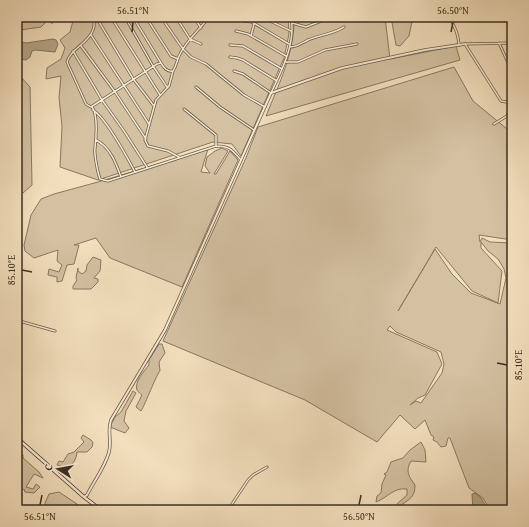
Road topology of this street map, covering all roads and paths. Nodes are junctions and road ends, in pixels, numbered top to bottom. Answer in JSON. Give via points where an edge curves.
{"nodes":[{"id":1,"x":48,"y":17,"type":"edge"},
{"id":2,"x":95,"y":17,"type":"edge"},
{"id":3,"x":111,"y":17,"type":"edge"},
{"id":4,"x":125,"y":17,"type":"edge"},
{"id":5,"x":133,"y":17,"type":"edge"},
{"id":6,"x":146,"y":17,"type":"edge"},
{"id":7,"x":161,"y":17,"type":"edge"},
{"id":8,"x":176,"y":17,"type":"edge"},
{"id":9,"x":194,"y":17,"type":"edge"},
{"id":10,"x":209,"y":17,"type":"edge"},
{"id":11,"x":215,"y":17,"type":"edge"},
{"id":12,"x":262,"y":17,"type":"edge"},
{"id":13,"x":291,"y":17,"type":"edge"},
{"id":14,"x":331,"y":17,"type":"edge"},
{"id":15,"x":449,"y":17,"type":"edge"},
{"id":16,"x":219,"y":20,"type":"dead end"},
{"id":17,"x":243,"y":21,"type":"dead end"},
{"id":18,"x":52,"y":22,"type":"dead end"},
{"id":19,"x":292,"y":23,"type":"junction"},
{"id":20,"x":254,"y":24,"type":"junction"},
{"id":21,"x":344,"y":27,"type":"dead end"},
{"id":22,"x":200,"y":28,"type":"junction"},
{"id":23,"x":236,"y":31,"type":"dead end"},
{"id":24,"x":291,"y":31,"type":"junction"},
{"id":25,"x":90,"y":35,"type":"junction"},
{"id":26,"x":251,"y":36,"type":"junction"},
{"id":27,"x":190,"y":39,"type":"junction"},
{"id":28,"x":499,"y":43,"type":"junction"},
{"id":29,"x":512,"y":43,"type":"edge"},
{"id":30,"x":201,"y":44,"type":"dead end"},
{"id":31,"x":290,"y":44,"type":"junction"},
{"id":32,"x":357,"y":44,"type":"dead end"},
{"id":33,"x":459,"y":44,"type":"junction"},
{"id":34,"x":465,"y":44,"type":"junction"},
{"id":35,"x":230,"y":45,"type":"dead end"},
{"id":36,"x":82,"y":46,"type":"junction"},
{"id":37,"x":289,"y":47,"type":"junction"},
{"id":38,"x":182,"y":49,"type":"junction"},
{"id":39,"x":73,"y":51,"type":"junction"},
{"id":40,"x":230,"y":57,"type":"dead end"},
{"id":41,"x":286,"y":57,"type":"junction"},
{"id":42,"x":178,"y":58,"type":"junction"},
{"id":43,"x":285,"y":62,"type":"junction"},
{"id":44,"x":161,"y":63,"type":"junction"},
{"id":45,"x":153,"y":66,"type":"junction"},
{"id":46,"x":282,"y":69,"type":"junction"},
{"id":47,"x":173,"y":71,"type":"junction"},
{"id":48,"x":234,"y":71,"type":"dead end"},
{"id":49,"x":512,"y":71,"type":"edge"},
{"id":50,"x":145,"y":73,"type":"junction"},
{"id":51,"x":134,"y":80,"type":"junction"},
{"id":52,"x":277,"y":81,"type":"junction"},
{"id":53,"x":124,"y":86,"type":"junction"},
{"id":54,"x":169,"y":86,"type":"junction"},
{"id":55,"x":196,"y":87,"type":"dead end"},
{"id":56,"x":115,"y":92,"type":"junction"},
{"id":57,"x":271,"y":93,"type":"junction"},
{"id":58,"x":160,"y":95,"type":"junction"},
{"id":59,"x":102,"y":100,"type":"junction"},
{"id":60,"x":512,"y":101,"type":"edge"},
{"id":61,"x":154,"y":106,"type":"junction"},
{"id":62,"x":91,"y":107,"type":"junction"},
{"id":63,"x":264,"y":107,"type":"junction"},
{"id":64,"x":184,"y":109,"type":"dead end"},
{"id":65,"x":93,"y":110,"type":"junction"},
{"id":66,"x":149,"y":124,"type":"junction"},
{"id":67,"x":494,"y":124,"type":"dead end"},
{"id":68,"x":255,"y":130,"type":"junction"},
{"id":69,"x":146,"y":139,"type":"junction"},
{"id":70,"x":96,"y":140,"type":"junction"},
{"id":71,"x":216,"y":146,"type":"junction"},
{"id":72,"x":179,"y":157,"type":"junction"},
{"id":73,"x":241,"y":160,"type":"junction"},
{"id":74,"x":148,"y":167,"type":"junction"},
{"id":75,"x":135,"y":172,"type":"junction"},
{"id":76,"x":121,"y":177,"type":"junction"},
{"id":77,"x":17,"y":322,"type":"edge"},
{"id":78,"x":55,"y":331,"type":"dead end"},
{"id":79,"x":17,"y":438,"type":"edge"},
{"id":80,"x":267,"y":467,"type":"dead end"},
{"id":81,"x":84,"y":497,"type":"junction"},
{"id":82,"x":101,"y":510,"type":"edge"},
{"id":83,"x":228,"y":510,"type":"edge"}],
"edges":[{"from":1,"to":18,"type":"street"},
{"from":2,"to":25,"type":"street","via":[[94,29]]},
{"from":2,"to":51,"type":"street"},
{"from":3,"to":50,"type":"street"},
{"from":4,"to":45,"type":"street"},
{"from":5,"to":44,"type":"street"},
{"from":6,"to":42,"type":"street","via":[[171,56]]},
{"from":7,"to":38,"type":"street"},
{"from":8,"to":27,"type":"street"},
{"from":9,"to":22,"type":"street"},
{"from":10,"to":22,"type":"street"},
{"from":11,"to":16,"type":"street"},
{"from":12,"to":24,"type":"street"},
{"from":13,"to":19,"type":"street"},
{"from":14,"to":19,"type":"street","via":[[306,27]]},
{"from":15,"to":33,"type":"street","via":[[459,36]]},
{"from":17,"to":20,"type":"street"},
{"from":19,"to":24,"type":"street"},
{"from":20,"to":26,"type":"street"},
{"from":20,"to":31,"type":"street"},
{"from":21,"to":37,"type":"street"},
{"from":22,"to":27,"type":"street"},
{"from":23,"to":26,"type":"street"},
{"from":24,"to":31,"type":"street"},
{"from":25,"to":36,"type":"street"},
{"from":25,"to":53,"type":"street"},
{"from":26,"to":41,"type":"street"},
{"from":27,"to":30,"type":"street"},
{"from":27,"to":38,"type":"street"},
{"from":28,"to":29,"type":"street"},
{"from":28,"to":34,"type":"street"},
{"from":28,"to":49,"type":"street"},
{"from":31,"to":37,"type":"street"},
{"from":32,"to":43,"type":"street","via":[[324,50],[298,62]]},
{"from":33,"to":34,"type":"street"},
{"from":33,"to":57,"type":"street","via":[[342,68]]},
{"from":34,"to":60,"type":"street","via":[[501,101]]},
{"from":35,"to":46,"type":"street","via":[[243,46]]},
{"from":36,"to":39,"type":"street"},
{"from":36,"to":56,"type":"street"},
{"from":37,"to":41,"type":"street"},
{"from":38,"to":42,"type":"street"},
{"from":38,"to":63,"type":"street"},
{"from":39,"to":59,"type":"street"},
{"from":39,"to":62,"type":"street","via":[[67,60],[67,66],[86,104]]},
{"from":40,"to":52,"type":"street","via":[[243,60]]},
{"from":41,"to":43,"type":"street"},
{"from":42,"to":47,"type":"street"},
{"from":43,"to":46,"type":"street"},
{"from":44,"to":45,"type":"street"},
{"from":44,"to":47,"type":"street","via":[[165,69]]},
{"from":45,"to":50,"type":"street"},
{"from":45,"to":54,"type":"street","via":[[165,85]]},
{"from":46,"to":52,"type":"street"},
{"from":47,"to":54,"type":"street"},
{"from":48,"to":57,"type":"street","via":[[243,74]]},
{"from":50,"to":51,"type":"street"},
{"from":50,"to":58,"type":"street"},
{"from":51,"to":53,"type":"street"},
{"from":51,"to":61,"type":"street"},
{"from":52,"to":57,"type":"street"},
{"from":53,"to":56,"type":"street"},
{"from":53,"to":66,"type":"street"},
{"from":54,"to":58,"type":"street"},
{"from":55,"to":68,"type":"street","via":[[220,107]]},
{"from":56,"to":59,"type":"street"},
{"from":56,"to":69,"type":"street"},
{"from":57,"to":63,"type":"street"},
{"from":58,"to":61,"type":"street"},
{"from":59,"to":62,"type":"street"},
{"from":59,"to":74,"type":"street"},
{"from":60,"to":67,"type":"street","via":[[507,116]]},
{"from":61,"to":66,"type":"street"},
{"from":62,"to":65,"type":"street"},
{"from":63,"to":68,"type":"street"},
{"from":64,"to":71,"type":"street","via":[[216,135]]},
{"from":65,"to":70,"type":"street"},
{"from":65,"to":75,"type":"street","via":[[102,119]]},
{"from":66,"to":69,"type":"street"},
{"from":68,"to":73,"type":"street"},
{"from":69,"to":72,"type":"street","via":[[148,146],[168,150]]},
{"from":70,"to":76,"type":"street","via":[[107,149]]},
{"from":70,"to":76,"type":"street","via":[[97,172],[100,179],[108,181]]},
{"from":71,"to":72,"type":"street"},
{"from":71,"to":73,"type":"street","via":[[230,148]]},
{"from":72,"to":74,"type":"street"},
{"from":73,"to":81,"type":"street","via":[[165,330],[111,420],[110,447],[104,465]]},
{"from":74,"to":75,"type":"street"},
{"from":75,"to":76,"type":"street"},
{"from":77,"to":78,"type":"street"},
{"from":79,"to":81,"type":"main road"},
{"from":80,"to":83,"type":"street","via":[[248,480]]},
{"from":81,"to":82,"type":"main road"}]}
